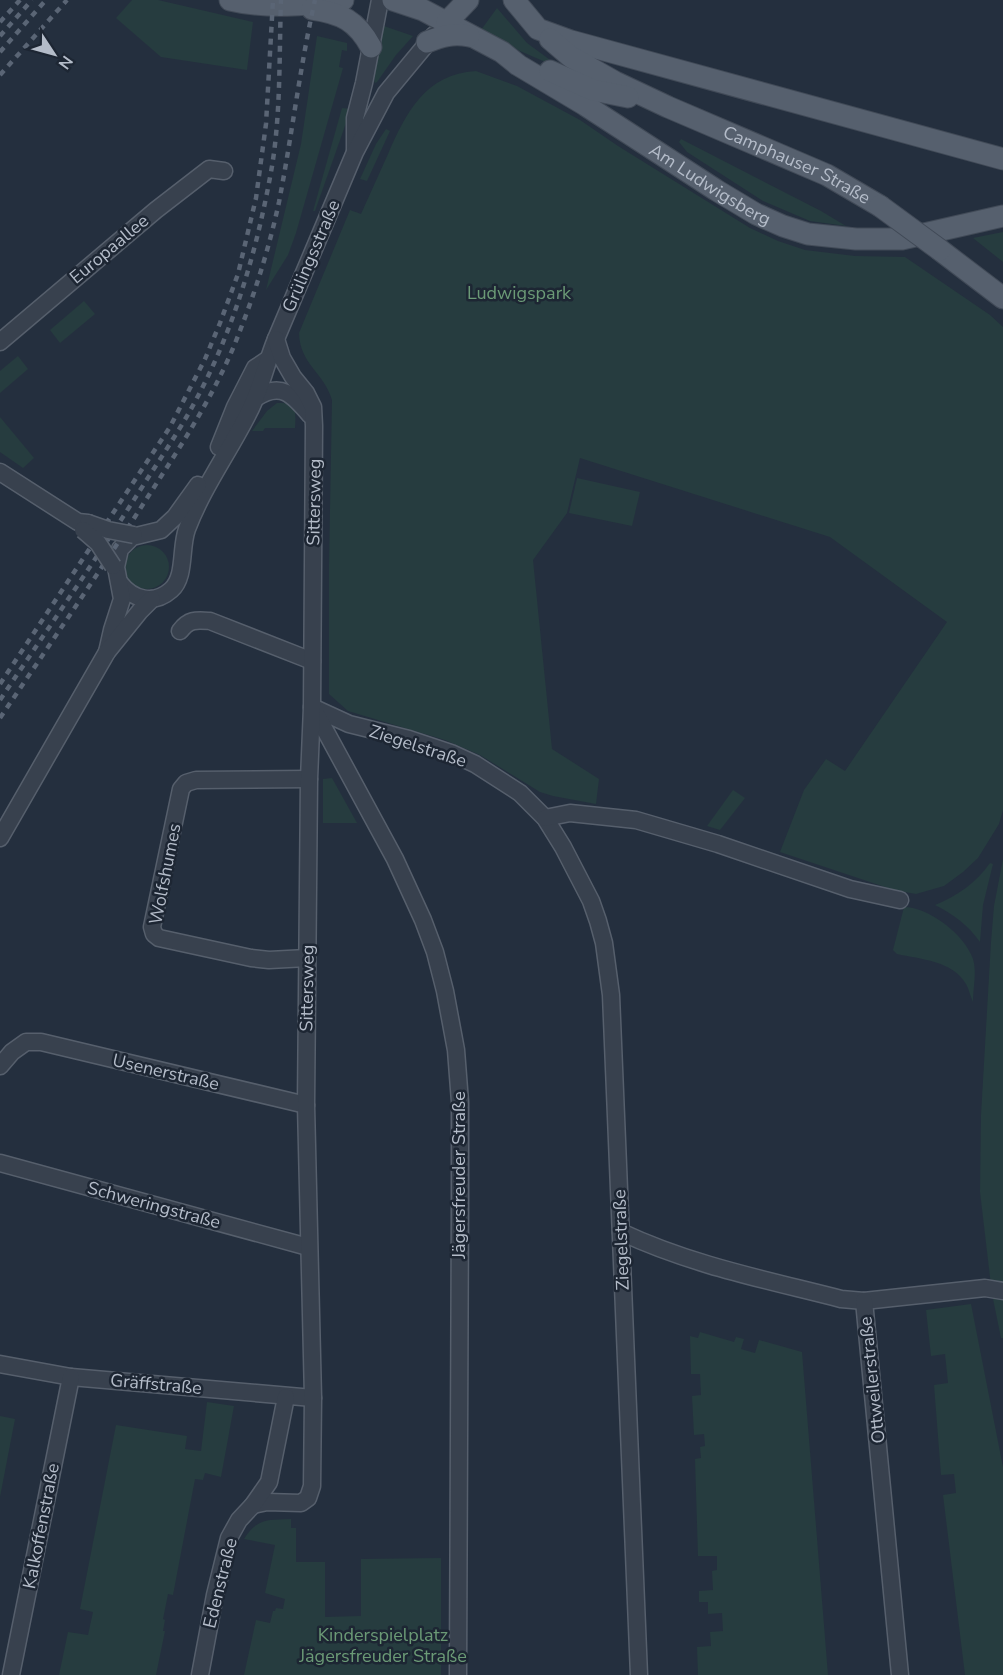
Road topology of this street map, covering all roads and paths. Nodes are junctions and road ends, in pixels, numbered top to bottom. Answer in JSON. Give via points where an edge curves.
{"nodes":[{"id":1,"x":230,"y":0,"type":"edge"},
{"id":2,"x":344,"y":0,"type":"edge"},
{"id":3,"x":380,"y":0,"type":"edge"},
{"id":4,"x":393,"y":0,"type":"edge"},
{"id":5,"x":468,"y":0,"type":"edge"},
{"id":6,"x":514,"y":0,"type":"edge"},
{"id":7,"x":288,"y":5,"type":"junction"},
{"id":8,"x":447,"y":22,"type":"junction"},
{"id":9,"x":538,"y":28,"type":"junction"},
{"id":10,"x":470,"y":36,"type":"junction"},
{"id":11,"x":427,"y":42,"type":"junction"},
{"id":12,"x":371,"y":47,"type":"junction"},
{"id":13,"x":502,"y":52,"type":"junction"},
{"id":14,"x":668,"y":107,"type":"junction"},
{"id":15,"x":355,"y":152,"type":"junction"},
{"id":16,"x":1003,"y":159,"type":"edge"},
{"id":17,"x":224,"y":171,"type":"dead end"},
{"id":18,"x":1003,"y":216,"type":"edge"},
{"id":19,"x":1003,"y":298,"type":"edge"},
{"id":20,"x":276,"y":339,"type":"junction"},
{"id":21,"x":0,"y":342,"type":"edge"},
{"id":22,"x":266,"y":367,"type":"junction"},
{"id":23,"x":288,"y":369,"type":"junction"},
{"id":24,"x":275,"y":390,"type":"junction"},
{"id":25,"x":256,"y":398,"type":"junction"},
{"id":26,"x":314,"y":420,"type":"junction"},
{"id":27,"x":0,"y":472,"type":"edge"},
{"id":28,"x":83,"y":525,"type":"junction"},
{"id":29,"x":138,"y":535,"type":"junction"},
{"id":30,"x":181,"y":565,"type":"junction"},
{"id":31,"x":116,"y":571,"type":"junction"},
{"id":32,"x":152,"y":599,"type":"junction"},
{"id":33,"x":180,"y":631,"type":"dead end"},
{"id":34,"x":107,"y":652,"type":"junction"},
{"id":35,"x":312,"y":662,"type":"junction"},
{"id":36,"x":312,"y":707,"type":"junction"},
{"id":37,"x":309,"y":779,"type":"junction"},
{"id":38,"x":545,"y":818,"type":"junction"},
{"id":39,"x":0,"y":838,"type":"edge"},
{"id":40,"x":900,"y":900,"type":"dead end"},
{"id":41,"x":307,"y":958,"type":"junction"},
{"id":42,"x":0,"y":1066,"type":"edge"},
{"id":43,"x":306,"y":1105,"type":"junction"},
{"id":44,"x":0,"y":1163,"type":"edge"},
{"id":45,"x":621,"y":1233,"type":"junction"},
{"id":46,"x":308,"y":1247,"type":"junction"},
{"id":47,"x":1003,"y":1292,"type":"edge"},
{"id":48,"x":864,"y":1301,"type":"junction"},
{"id":49,"x":0,"y":1364,"type":"edge"},
{"id":50,"x":71,"y":1377,"type":"junction"},
{"id":51,"x":286,"y":1396,"type":"junction"},
{"id":52,"x":313,"y":1398,"type":"junction"},
{"id":53,"x":253,"y":1505,"type":"junction"},
{"id":54,"x":11,"y":1675,"type":"edge"},
{"id":55,"x":200,"y":1675,"type":"edge"},
{"id":56,"x":458,"y":1675,"type":"edge"},
{"id":57,"x":639,"y":1675,"type":"edge"},
{"id":58,"x":900,"y":1675,"type":"edge"}],
"edges":[{"from":1,"to":7,"type":"main road"},
{"from":2,"to":7,"type":"main road"},
{"from":3,"to":12,"type":"street","name":"Grülingsstraße"},
{"from":4,"to":8,"type":"main road","name":"Am Ludwigsberg"},
{"from":5,"to":8,"type":"main road"},
{"from":6,"to":9,"type":"main road"},
{"from":7,"to":12,"type":"main road","via":[[346,18]]},
{"from":8,"to":10,"type":"main road","name":"Am Ludwigsberg"},
{"from":8,"to":11,"type":"street","name":"Grülingsstraße"},
{"from":9,"to":14,"type":"main road","name":"Camphauser Straße","via":[[594,71]]},
{"from":9,"to":16,"type":"main road","via":[[571,41]]},
{"from":10,"to":11,"type":"main road","via":[[456,33]]},
{"from":10,"to":13,"type":"main road","name":"Am Ludwigsberg"},
{"from":11,"to":15,"type":"street","name":"Grülingsstraße","via":[[386,93]]},
{"from":12,"to":15,"type":"street","name":"Grülingsstraße","via":[[355,118]]},
{"from":13,"to":14,"type":"main road","name":"Camphauser Straße","via":[[593,90]]},
{"from":13,"to":18,"type":"main road","name":"Am Ludwigsberg","via":[[746,208],[783,226],[808,234],[902,239]]},
{"from":14,"to":19,"type":"main road","name":"Camphauser Straße","bridge":true,"via":[[827,175],[880,206]]},
{"from":15,"to":20,"type":"street","name":"Grülingsstraße"},
{"from":17,"to":21,"type":"street","name":"Europaallee","via":[[208,169]]},
{"from":20,"to":22,"type":"street","name":"Grülingsstraße"},
{"from":20,"to":23,"type":"street","name":"Sittersweg"},
{"from":22,"to":23,"type":"street","name":"Sittersweg"},
{"from":22,"to":24,"type":"street","via":[[269,383]]},
{"from":22,"to":25,"type":"street","name":"Grülingsstraße"},
{"from":22,"to":29,"type":"street","name":"Grülingsstraße","via":[[255,368],[214,459],[175,517],[161,530]]},
{"from":23,"to":26,"type":"street","name":"Sittersweg","via":[[306,393]]},
{"from":24,"to":25,"type":"street","via":[[267,390]]},
{"from":24,"to":26,"type":"street","via":[[290,394]]},
{"from":25,"to":30,"type":"street","name":"Grülingsstraße","via":[[206,487],[186,532]]},
{"from":26,"to":35,"type":"street","name":"Sittersweg"},
{"from":27,"to":28,"type":"street"},
{"from":28,"to":29,"type":"street","bridge":true},
{"from":28,"to":31,"type":"street","bridge":true},
{"from":29,"to":30,"type":"street","via":[[160,535],[171,542]]},
{"from":29,"to":31,"type":"street","name":"Grülingsstraße","via":[[120,549]]},
{"from":30,"to":32,"type":"street","name":"Grülingsstraße","via":[[173,588]]},
{"from":31,"to":32,"type":"street","via":[[126,591]]},
{"from":31,"to":34,"type":"street","name":"Grülingsstraße","via":[[122,599]]},
{"from":32,"to":34,"type":"street","name":"Grülingsstraße"},
{"from":33,"to":35,"type":"street","via":[[196,620],[210,621]]},
{"from":34,"to":39,"type":"street","name":"Grülingsstraße"},
{"from":35,"to":36,"type":"street","name":"Sittersweg"},
{"from":36,"to":37,"type":"street","name":"Sittersweg"},
{"from":36,"to":38,"type":"street","name":"Ziegelstraße","via":[[349,724],[409,739],[475,764],[520,793]]},
{"from":36,"to":56,"type":"street","name":"Jägersfreuder Straße","via":[[395,859],[423,920],[445,991],[456,1050],[460,1102]]},
{"from":37,"to":41,"type":"street","name":"Sittersweg"},
{"from":37,"to":41,"type":"street","name":"Wolfshumes","via":[[186,783],[181,789],[152,927],[159,938],[251,958]]},
{"from":38,"to":40,"type":"street","via":[[570,813],[636,820],[850,888]]},
{"from":38,"to":45,"type":"street","name":"Ziegelstraße","via":[[591,901],[604,943]]},
{"from":41,"to":43,"type":"street","name":"Sittersweg"},
{"from":42,"to":43,"type":"street","name":"Usenerstraße","via":[[26,1042],[41,1042]]},
{"from":43,"to":46,"type":"street","name":"Sittersweg"},
{"from":44,"to":46,"type":"street","name":"Schweringstraße"},
{"from":45,"to":48,"type":"street","name":"Ottweilerstraße","via":[[689,1260],[841,1299]]},
{"from":45,"to":57,"type":"street","name":"Ziegelstraße"},
{"from":46,"to":52,"type":"street","name":"Sittersweg"},
{"from":47,"to":48,"type":"street","via":[[986,1288]]},
{"from":48,"to":58,"type":"street","name":"Ottweilerstraße"},
{"from":49,"to":50,"type":"street","name":"Gräffstraße"},
{"from":50,"to":51,"type":"street","name":"Gräffstraße"},
{"from":50,"to":54,"type":"street","name":"Kalkoffenstraße"},
{"from":51,"to":52,"type":"street","name":"Gräffstraße"},
{"from":51,"to":53,"type":"street","name":"Edenstraße","via":[[269,1482]]},
{"from":52,"to":53,"type":"street","name":"Sittersweg","via":[[312,1486],[308,1498],[302,1503]]},
{"from":53,"to":55,"type":"street","name":"Edenstraße","via":[[229,1538]]}]}
